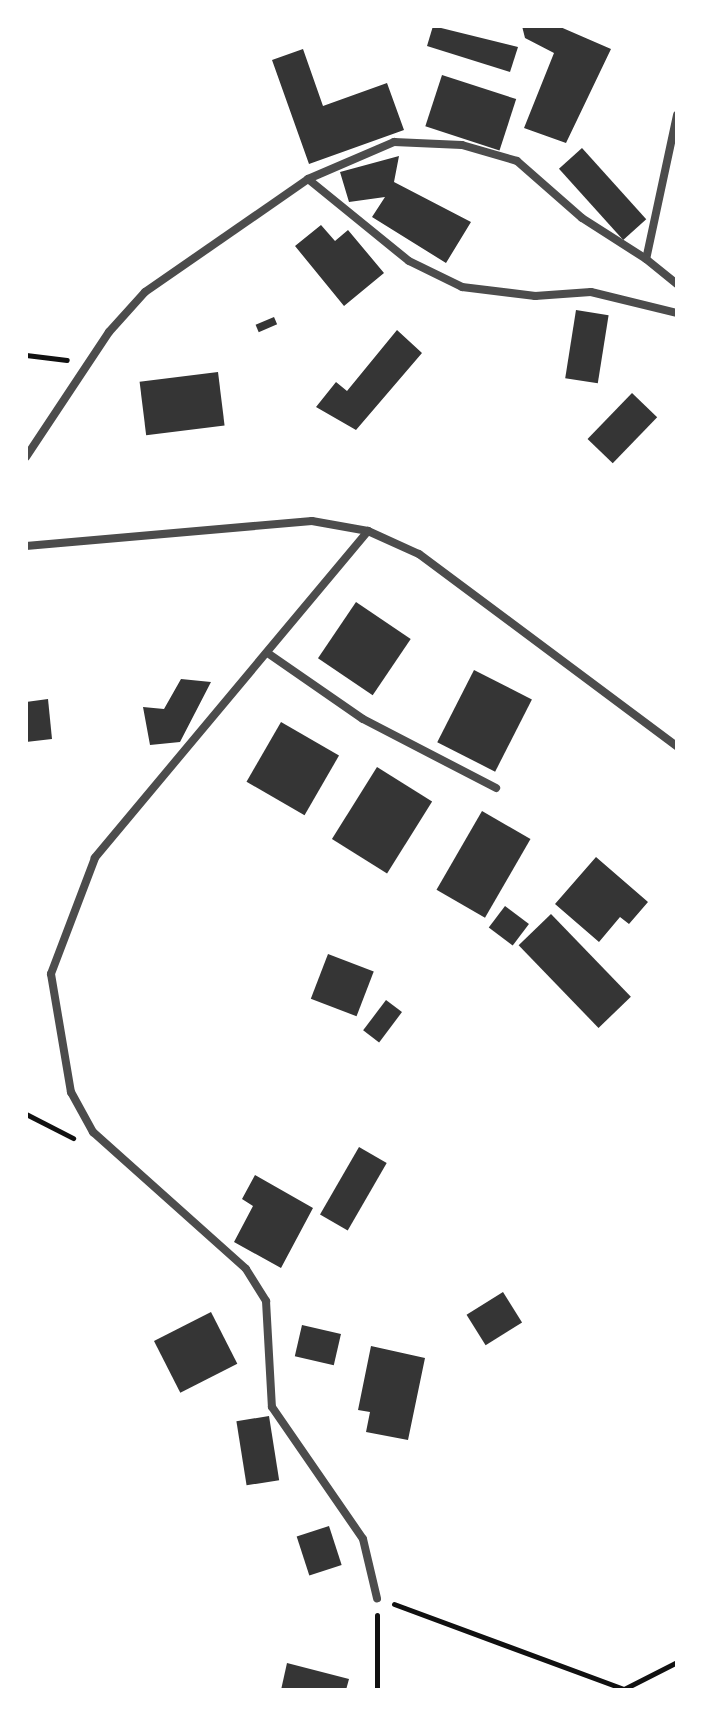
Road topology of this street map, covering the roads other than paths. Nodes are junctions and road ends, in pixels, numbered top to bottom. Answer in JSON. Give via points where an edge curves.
{"nodes":[{"id":1,"x":677,"y":115,"type":"edge"},
{"id":2,"x":308,"y":179,"type":"junction"},
{"id":3,"x":646,"y":259,"type":"junction"},
{"id":4,"x":677,"y":284,"type":"edge"},
{"id":5,"x":677,"y":313,"type":"edge"},
{"id":6,"x":26,"y":457,"type":"edge"},
{"id":7,"x":368,"y":531,"type":"junction"},
{"id":8,"x":26,"y":546,"type":"edge"},
{"id":9,"x":269,"y":654,"type":"junction"},
{"id":10,"x":677,"y":746,"type":"edge"},
{"id":11,"x":496,"y":788,"type":"dead end"},
{"id":12,"x":377,"y":1598,"type":"road end"}],
"edges":[{"from":1,"to":3,"type":"street"},
{"from":2,"to":3,"type":"street","via":[[394,142],[462,145],[517,161],[582,218]]},
{"from":2,"to":5,"type":"street","via":[[409,261],[462,287],[535,296],[591,292]]},
{"from":2,"to":6,"type":"street","via":[[145,292],[88,362]]},
{"from":3,"to":4,"type":"street"},
{"from":7,"to":8,"type":"street","via":[[312,521]]},
{"from":7,"to":9,"type":"street"},
{"from":7,"to":10,"type":"street","via":[[419,554]]},
{"from":9,"to":11,"type":"street","via":[[363,719]]},
{"from":9,"to":12,"type":"street","via":[[95,858],[51,974],[55,1030],[71,1092],[93,1132],[246,1269],[266,1301],[272,1407],[363,1539]]}]}
